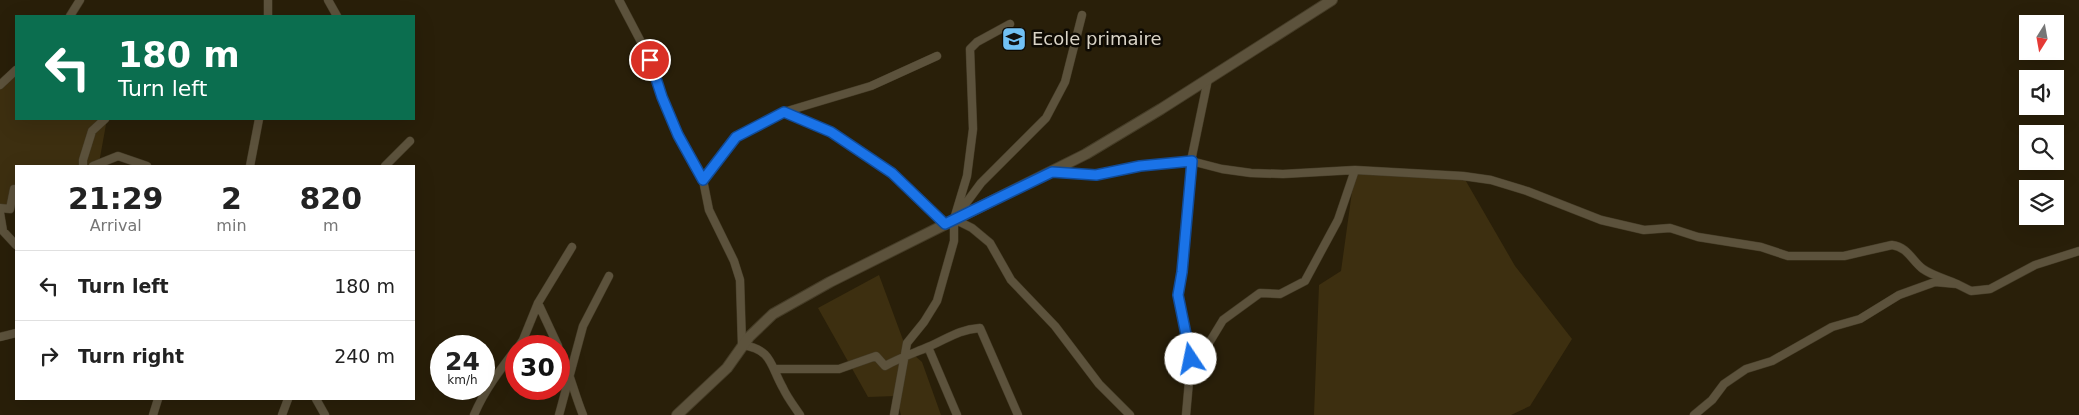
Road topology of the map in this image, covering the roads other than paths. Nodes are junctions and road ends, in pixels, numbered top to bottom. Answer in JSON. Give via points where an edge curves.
{"nodes":[{"id":1,"x":80,"y":0,"type":"edge"},
{"id":2,"x":268,"y":0,"type":"edge"},
{"id":3,"x":328,"y":0,"type":"edge"},
{"id":4,"x":619,"y":0,"type":"edge"},
{"id":5,"x":1332,"y":0,"type":"edge"},
{"id":6,"x":71,"y":15,"type":"edge"},
{"id":7,"x":268,"y":15,"type":"edge"},
{"id":8,"x":336,"y":15,"type":"edge"},
{"id":9,"x":1082,"y":15,"type":"dead end"},
{"id":10,"x":1010,"y":24,"type":"dead end"},
{"id":11,"x":938,"y":56,"type":"dead end"},
{"id":12,"x":15,"y":71,"type":"edge"},
{"id":13,"x":1208,"y":79,"type":"junction"},
{"id":14,"x":0,"y":84,"type":"edge"},
{"id":15,"x":784,"y":112,"type":"junction"},
{"id":16,"x":104,"y":120,"type":"edge"},
{"id":17,"x":259,"y":120,"type":"edge"},
{"id":18,"x":410,"y":141,"type":"dead end"},
{"id":19,"x":1192,"y":161,"type":"junction"},
{"id":20,"x":83,"y":165,"type":"edge"},
{"id":21,"x":96,"y":165,"type":"edge"},
{"id":22,"x":144,"y":165,"type":"edge"},
{"id":23,"x":250,"y":165,"type":"edge"},
{"id":24,"x":386,"y":165,"type":"edge"},
{"id":25,"x":1355,"y":170,"type":"junction"},
{"id":26,"x":1052,"y":172,"type":"junction"},
{"id":27,"x":703,"y":180,"type":"junction"},
{"id":28,"x":15,"y":189,"type":"edge"},
{"id":29,"x":0,"y":208,"type":"edge"},
{"id":30,"x":0,"y":212,"type":"edge"},
{"id":31,"x":950,"y":221,"type":"junction"},
{"id":32,"x":15,"y":244,"type":"edge"},
{"id":33,"x":572,"y":247,"type":"dead end"},
{"id":34,"x":2079,"y":251,"type":"edge"},
{"id":35,"x":609,"y":276,"type":"dead end"},
{"id":36,"x":1957,"y":284,"type":"junction"},
{"id":37,"x":538,"y":303,"type":"junction"},
{"id":38,"x":15,"y":334,"type":"edge"},
{"id":39,"x":525,"y":335,"type":"edge"},
{"id":40,"x":553,"y":335,"type":"edge"},
{"id":41,"x":0,"y":337,"type":"edge"},
{"id":42,"x":742,"y":345,"type":"junction"},
{"id":43,"x":928,"y":347,"type":"junction"},
{"id":44,"x":904,"y":355,"type":"junction"},
{"id":45,"x":1191,"y":359,"type":"junction"},
{"id":46,"x":505,"y":364,"type":"edge"},
{"id":47,"x":774,"y":369,"type":"junction"},
{"id":48,"x":570,"y":373,"type":"joint"},
{"id":49,"x":158,"y":400,"type":"edge"},
{"id":50,"x":288,"y":400,"type":"edge"},
{"id":51,"x":318,"y":400,"type":"edge"},
{"id":52,"x":563,"y":400,"type":"edge"},
{"id":53,"x":153,"y":415,"type":"edge"},
{"id":54,"x":282,"y":415,"type":"edge"},
{"id":55,"x":325,"y":415,"type":"edge"},
{"id":56,"x":474,"y":415,"type":"edge"},
{"id":57,"x":559,"y":415,"type":"edge"},
{"id":58,"x":583,"y":415,"type":"edge"},
{"id":59,"x":677,"y":415,"type":"edge"},
{"id":60,"x":800,"y":415,"type":"edge"},
{"id":61,"x":894,"y":415,"type":"edge"},
{"id":62,"x":957,"y":415,"type":"edge"},
{"id":63,"x":1018,"y":415,"type":"edge"},
{"id":64,"x":1130,"y":415,"type":"edge"},
{"id":65,"x":1186,"y":415,"type":"edge"},
{"id":66,"x":1694,"y":415,"type":"edge"}],
"edges":[{"from":1,"to":6,"type":"street"},
{"from":2,"to":7,"type":"street"},
{"from":3,"to":8,"type":"street"},
{"from":4,"to":27,"type":"street","via":[[650,60],[678,135]]},
{"from":5,"to":13,"type":"street"},
{"from":9,"to":31,"type":"street","via":[[1065,82],[1046,118],[981,183]]},
{"from":10,"to":31,"type":"street","via":[[970,49],[972,145],[967,176]]},
{"from":11,"to":15,"type":"street","via":[[871,86]]},
{"from":12,"to":14,"type":"street"},
{"from":13,"to":19,"type":"street"},
{"from":13,"to":26,"type":"street"},
{"from":15,"to":27,"type":"street","via":[[736,137]]},
{"from":15,"to":31,"type":"street","via":[[831,132],[892,173]]},
{"from":16,"to":20,"type":"street","via":[[92,131]]},
{"from":17,"to":23,"type":"street"},
{"from":18,"to":24,"type":"street"},
{"from":19,"to":25,"type":"street","via":[[1222,169],[1283,174]]},
{"from":19,"to":26,"type":"street","via":[[1140,166],[1096,175]]},
{"from":19,"to":45,"type":"street","via":[[1182,282],[1178,295]]},
{"from":21,"to":22,"type":"street","via":[[118,156]]},
{"from":25,"to":36,"type":"street","via":[[1491,180],[1601,220],[1644,230],[1670,228],[1698,237],[1761,247],[1788,256],[1844,256],[1898,246],[1922,268]]},
{"from":25,"to":45,"type":"street","via":[[1338,220],[1305,280],[1280,294],[1260,293],[1223,320],[1209,343]]},
{"from":26,"to":31,"type":"street"},
{"from":27,"to":42,"type":"street","via":[[709,210],[734,260],[740,280]]},
{"from":28,"to":29,"type":"street","via":[[10,209]]},
{"from":30,"to":32,"type":"street","via":[[3,230]]},
{"from":31,"to":42,"type":"street","via":[[797,299],[758,326]]},
{"from":31,"to":44,"type":"street","via":[[954,241],[937,301],[907,343]]},
{"from":31,"to":64,"type":"street","via":[[972,228],[990,243],[1010,280],[1055,326],[1099,384]]},
{"from":33,"to":37,"type":"street"},
{"from":34,"to":36,"type":"street","via":[[2035,265],[1990,290],[1970,291]]},
{"from":35,"to":48,"type":"street","via":[[583,326]]},
{"from":36,"to":66,"type":"street","via":[[1935,282],[1899,295],[1860,319],[1822,331],[1772,361],[1746,369],[1724,384],[1712,400]]},
{"from":37,"to":39,"type":"street"},
{"from":37,"to":40,"type":"street"},
{"from":38,"to":41,"type":"street"},
{"from":42,"to":47,"type":"street","via":[[762,351]]},
{"from":42,"to":59,"type":"street","via":[[727,368]]},
{"from":43,"to":44,"type":"street"},
{"from":43,"to":62,"type":"street"},
{"from":43,"to":63,"type":"street","via":[[963,330],[980,328]]},
{"from":44,"to":47,"type":"street","via":[[885,366],[876,356],[839,369]]},
{"from":44,"to":61,"type":"street"},
{"from":45,"to":65,"type":"street"},
{"from":46,"to":56,"type":"street","via":[[479,402]]},
{"from":47,"to":60,"type":"street"},
{"from":48,"to":58,"type":"street"},
{"from":49,"to":53,"type":"street"},
{"from":50,"to":54,"type":"street"},
{"from":51,"to":55,"type":"street"},
{"from":52,"to":57,"type":"street"}]}
